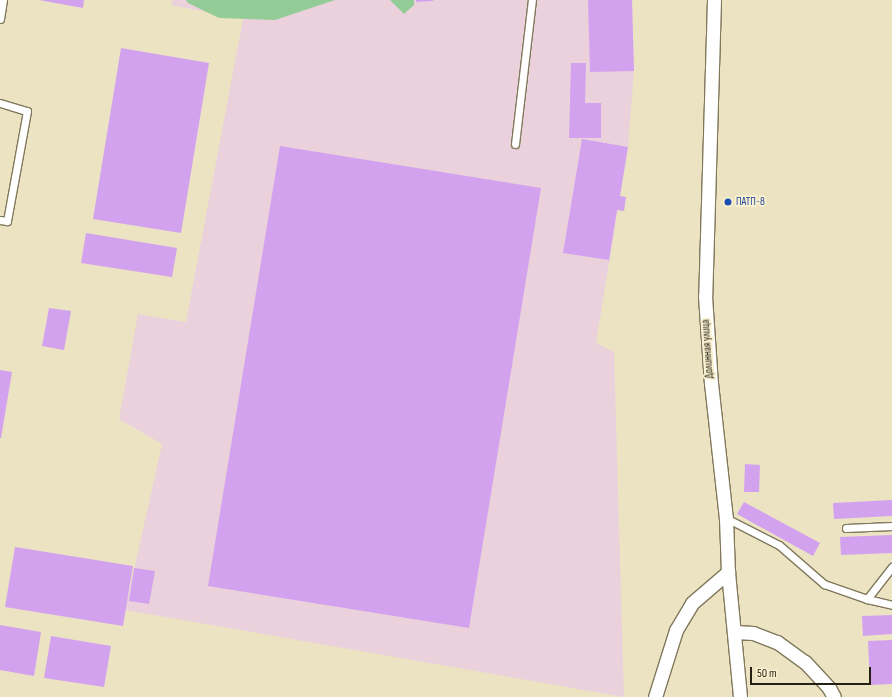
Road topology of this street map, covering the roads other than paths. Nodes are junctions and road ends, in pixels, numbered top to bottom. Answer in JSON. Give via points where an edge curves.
{"nodes":[{"id":1,"x":3,"y":0,"type":"edge"},
{"id":2,"x":532,"y":0,"type":"edge"},
{"id":3,"x":714,"y":0,"type":"edge"},
{"id":4,"x":0,"y":19,"type":"edge"},
{"id":5,"x":0,"y":103,"type":"edge"},
{"id":6,"x":515,"y":144,"type":"dead end"},
{"id":7,"x":0,"y":220,"type":"edge"},
{"id":8,"x":726,"y":518,"type":"junction"},
{"id":9,"x":892,"y":526,"type":"edge"},
{"id":10,"x":846,"y":528,"type":"dead end"},
{"id":11,"x":892,"y":567,"type":"edge"},
{"id":12,"x":728,"y":572,"type":"junction"},
{"id":13,"x":867,"y":599,"type":"junction"},
{"id":14,"x":892,"y":605,"type":"edge"},
{"id":15,"x":734,"y":632,"type":"junction"},
{"id":16,"x":655,"y":697,"type":"edge"},
{"id":17,"x":740,"y":697,"type":"edge"},
{"id":18,"x":834,"y":697,"type":"edge"}],
"edges":[{"from":1,"to":4,"type":"lane"},
{"from":2,"to":6,"type":"lane"},
{"from":3,"to":8,"type":"street","name":"Долинная улица","via":[[705,296],[711,383]]},
{"from":5,"to":7,"type":"lane","via":[[27,111],[7,221]]},
{"from":8,"to":12,"type":"street","name":"Долинная улица"},
{"from":8,"to":13,"type":"lane","via":[[779,545],[824,584]]},
{"from":9,"to":10,"type":"lane"},
{"from":11,"to":13,"type":"lane"},
{"from":12,"to":15,"type":"street","name":"Долинная улица"},
{"from":12,"to":16,"type":"street","via":[[692,603],[676,630]]},
{"from":13,"to":14,"type":"lane"},
{"from":15,"to":17,"type":"street","name":"Долинная улица"},
{"from":15,"to":18,"type":"street","via":[[753,633],[777,642],[805,662]]}]}
